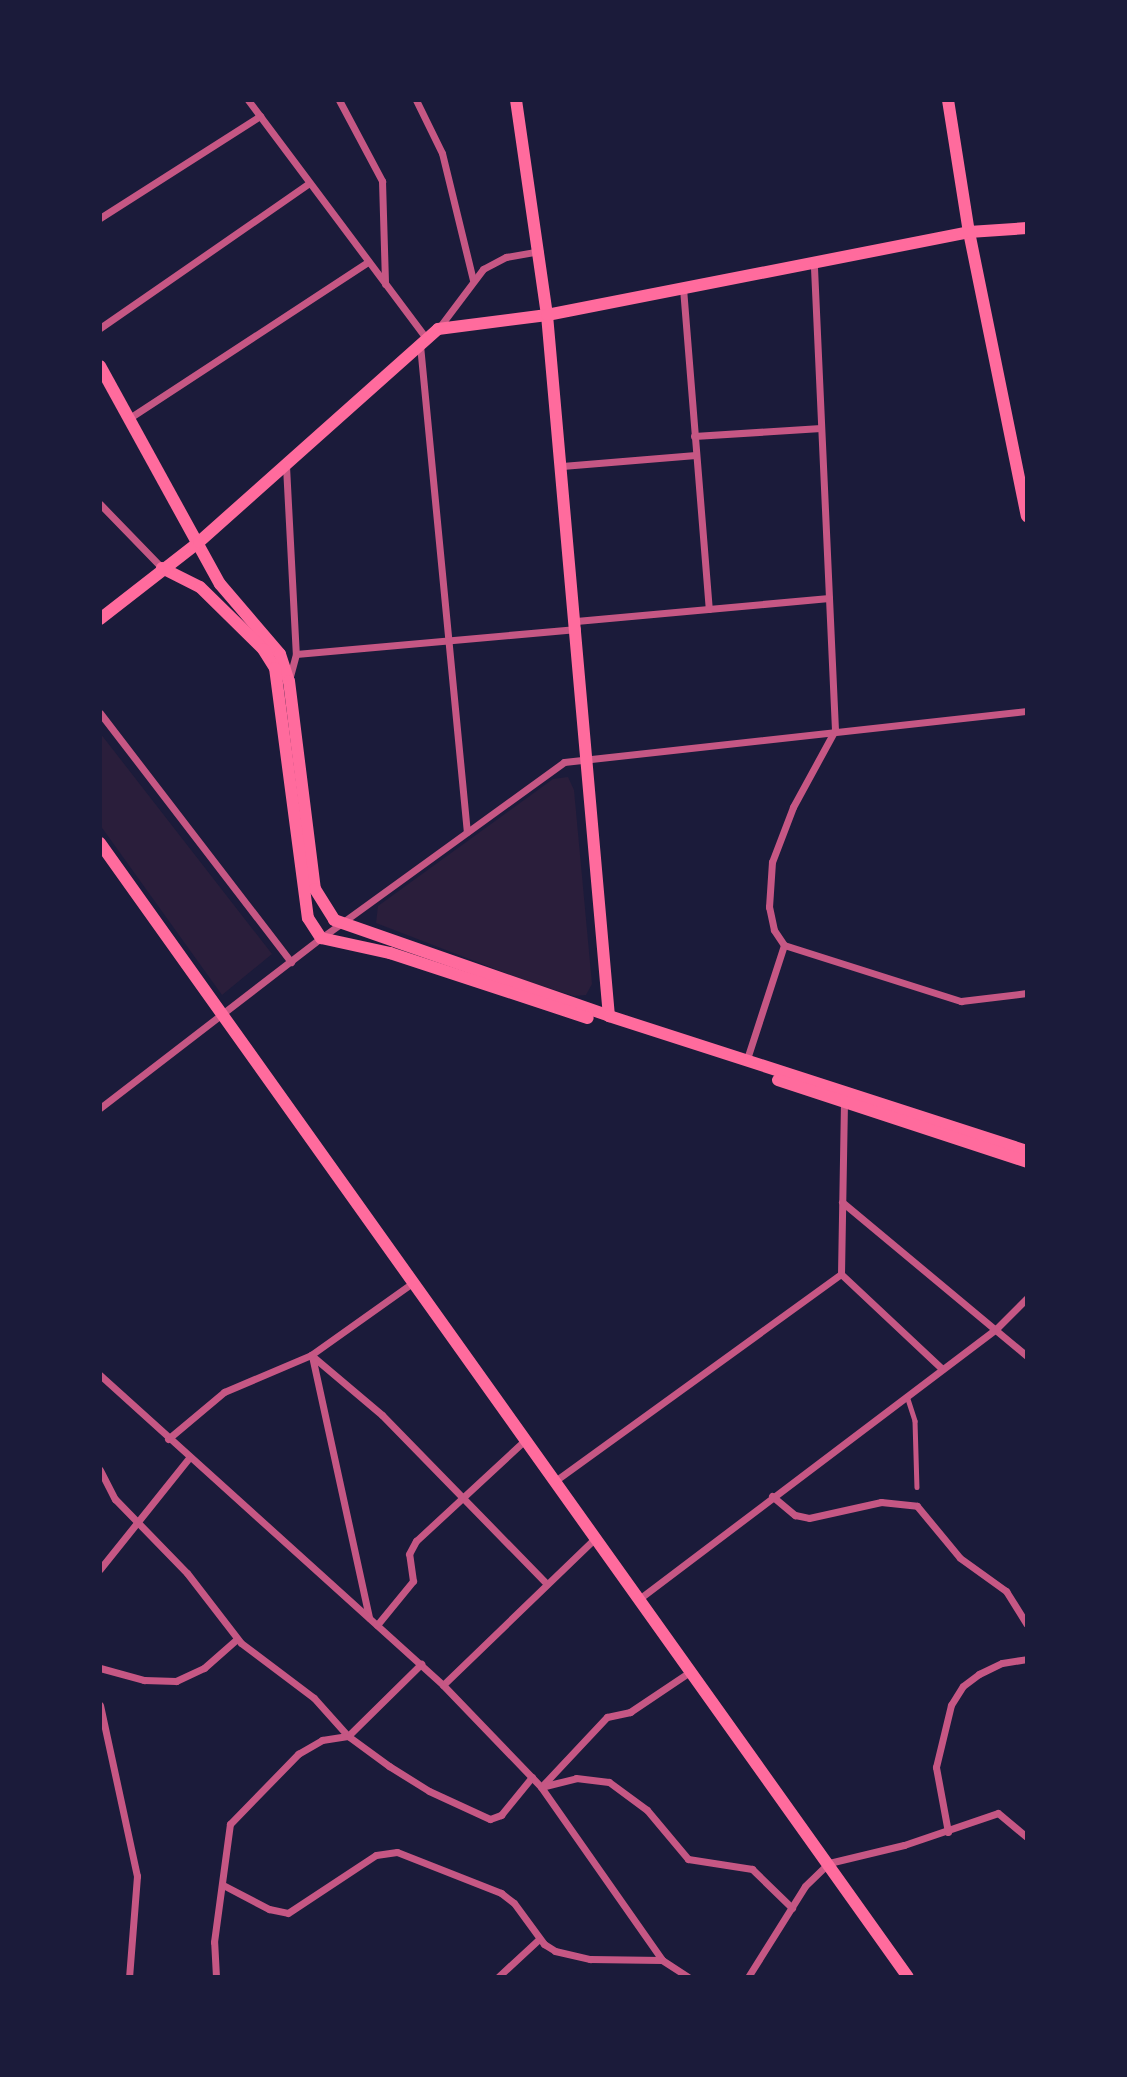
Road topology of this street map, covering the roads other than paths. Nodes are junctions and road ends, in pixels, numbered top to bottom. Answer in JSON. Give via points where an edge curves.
{"nodes":[{"id":1,"x":248,"y":100,"type":"edge"},
{"id":2,"x":339,"y":100,"type":"edge"},
{"id":3,"x":416,"y":100,"type":"edge"},
{"id":4,"x":516,"y":100,"type":"edge"},
{"id":5,"x":948,"y":100,"type":"edge"},
{"id":6,"x":260,"y":116,"type":"junction"},
{"id":7,"x":307,"y":184,"type":"junction"},
{"id":8,"x":100,"y":218,"type":"edge"},
{"id":9,"x":1027,"y":228,"type":"edge"},
{"id":10,"x":969,"y":232,"type":"junction"},
{"id":11,"x":540,"y":251,"type":"junction"},
{"id":12,"x":368,"y":262,"type":"junction"},
{"id":13,"x":814,"y":262,"type":"junction"},
{"id":14,"x":472,"y":279,"type":"junction"},
{"id":15,"x":385,"y":284,"type":"junction"},
{"id":16,"x":682,"y":288,"type":"junction"},
{"id":17,"x":547,"y":314,"type":"junction"},
{"id":18,"x":100,"y":328,"type":"edge"},
{"id":19,"x":438,"y":329,"type":"junction"},
{"id":20,"x":423,"y":340,"type":"junction"},
{"id":21,"x":100,"y":366,"type":"edge"},
{"id":22,"x":110,"y":383,"type":"junction"},
{"id":23,"x":100,"y":392,"type":"edge"},
{"id":24,"x":131,"y":417,"type":"junction"},
{"id":25,"x":821,"y":428,"type":"junction"},
{"id":26,"x":694,"y":436,"type":"junction"},
{"id":27,"x":696,"y":455,"type":"junction"},
{"id":28,"x":286,"y":466,"type":"junction"},
{"id":29,"x":562,"y":466,"type":"junction"},
{"id":30,"x":100,"y":504,"type":"edge"},
{"id":31,"x":1027,"y":516,"type":"edge"},
{"id":32,"x":200,"y":542,"type":"junction"},
{"id":33,"x":162,"y":568,"type":"junction"},
{"id":34,"x":829,"y":598,"type":"junction"},
{"id":35,"x":709,"y":609,"type":"junction"},
{"id":36,"x":100,"y":618,"type":"edge"},
{"id":37,"x":577,"y":625,"type":"junction"},
{"id":38,"x":447,"y":639,"type":"junction"},
{"id":39,"x":296,"y":654,"type":"junction"},
{"id":40,"x":289,"y":681,"type":"junction"},
{"id":41,"x":1027,"y":711,"type":"edge"},
{"id":42,"x":100,"y":713,"type":"edge"},
{"id":43,"x":835,"y":730,"type":"junction"},
{"id":44,"x":587,"y":757,"type":"junction"},
{"id":45,"x":467,"y":832,"type":"junction"},
{"id":46,"x":100,"y":843,"type":"edge"},
{"id":47,"x":340,"y":924,"type":"junction"},
{"id":48,"x":321,"y":938,"type":"junction"},
{"id":49,"x":784,"y":945,"type":"junction"},
{"id":50,"x":291,"y":962,"type":"junction"},
{"id":51,"x":1027,"y":993,"type":"edge"},
{"id":52,"x":223,"y":1015,"type":"junction"},
{"id":53,"x":609,"y":1016,"type":"junction"},
{"id":54,"x":746,"y":1062,"type":"junction"},
{"id":55,"x":844,"y":1097,"type":"junction"},
{"id":56,"x":100,"y":1108,"type":"edge"},
{"id":57,"x":1027,"y":1151,"type":"edge"},
{"id":58,"x":1027,"y":1162,"type":"edge"},
{"id":59,"x":842,"y":1202,"type":"junction"},
{"id":60,"x":841,"y":1274,"type":"junction"},
{"id":61,"x":411,"y":1284,"type":"junction"},
{"id":62,"x":1027,"y":1298,"type":"edge"},
{"id":63,"x":997,"y":1328,"type":"junction"},
{"id":64,"x":312,"y":1355,"type":"junction"},
{"id":65,"x":1027,"y":1356,"type":"edge"},
{"id":66,"x":942,"y":1369,"type":"junction"},
{"id":67,"x":100,"y":1375,"type":"edge"},
{"id":68,"x":907,"y":1395,"type":"junction"},
{"id":69,"x":168,"y":1439,"type":"junction"},
{"id":70,"x":525,"y":1440,"type":"junction"},
{"id":71,"x":189,"y":1458,"type":"junction"},
{"id":72,"x":100,"y":1470,"type":"edge"},
{"id":73,"x":555,"y":1482,"type":"junction"},
{"id":74,"x":917,"y":1487,"type":"dead end"},
{"id":75,"x":463,"y":1496,"type":"junction"},
{"id":76,"x":772,"y":1496,"type":"junction"},
{"id":77,"x":138,"y":1522,"type":"junction"},
{"id":78,"x":595,"y":1538,"type":"junction"},
{"id":79,"x":100,"y":1569,"type":"edge"},
{"id":80,"x":547,"y":1584,"type":"junction"},
{"id":81,"x":639,"y":1599,"type":"junction"},
{"id":82,"x":369,"y":1619,"type":"junction"},
{"id":83,"x":1027,"y":1623,"type":"edge"},
{"id":84,"x":377,"y":1625,"type":"junction"},
{"id":85,"x":237,"y":1639,"type":"junction"},
{"id":86,"x":1026,"y":1659,"type":"edge"},
{"id":87,"x":421,"y":1664,"type":"junction"},
{"id":88,"x":100,"y":1668,"type":"edge"},
{"id":89,"x":691,"y":1671,"type":"junction"},
{"id":90,"x":443,"y":1685,"type":"junction"},
{"id":91,"x":100,"y":1706,"type":"edge"},
{"id":92,"x":348,"y":1736,"type":"junction"},
{"id":93,"x":532,"y":1777,"type":"junction"},
{"id":94,"x":541,"y":1787,"type":"junction"},
{"id":95,"x":948,"y":1832,"type":"junction"},
{"id":96,"x":1027,"y":1837,"type":"edge"},
{"id":97,"x":829,"y":1863,"type":"junction"},
{"id":98,"x":223,"y":1885,"type":"junction"},
{"id":99,"x":792,"y":1908,"type":"junction"},
{"id":100,"x":539,"y":1940,"type":"junction"},
{"id":101,"x":662,"y":1960,"type":"junction"},
{"id":102,"x":129,"y":1977,"type":"edge"},
{"id":103,"x":216,"y":1977,"type":"edge"},
{"id":104,"x":498,"y":1977,"type":"edge"},
{"id":105,"x":688,"y":1977,"type":"edge"},
{"id":106,"x":748,"y":1977,"type":"edge"},
{"id":107,"x":908,"y":1977,"type":"edge"}],
"edges":[{"from":1,"to":6,"type":"street"},
{"from":2,"to":15,"type":"street","via":[[382,181]]},
{"from":3,"to":14,"type":"street","via":[[442,153]]},
{"from":4,"to":11,"type":"main road"},
{"from":5,"to":10,"type":"main road"},
{"from":6,"to":7,"type":"street"},
{"from":6,"to":8,"type":"street"},
{"from":7,"to":12,"type":"street"},
{"from":7,"to":18,"type":"street"},
{"from":9,"to":10,"type":"main road"},
{"from":10,"to":13,"type":"main road"},
{"from":10,"to":31,"type":"main road"},
{"from":11,"to":14,"type":"street","via":[[498,259]]},
{"from":11,"to":17,"type":"main road"},
{"from":12,"to":15,"type":"street"},
{"from":12,"to":24,"type":"street"},
{"from":13,"to":16,"type":"main road"},
{"from":13,"to":25,"type":"street"},
{"from":14,"to":19,"type":"street"},
{"from":15,"to":20,"type":"street"},
{"from":16,"to":17,"type":"main road"},
{"from":16,"to":26,"type":"street"},
{"from":17,"to":19,"type":"main road"},
{"from":17,"to":29,"type":"main road"},
{"from":19,"to":20,"type":"main road"},
{"from":20,"to":28,"type":"main road"},
{"from":20,"to":38,"type":"street"},
{"from":21,"to":22,"type":"main road"},
{"from":22,"to":23,"type":"street"},
{"from":22,"to":24,"type":"main road"},
{"from":24,"to":32,"type":"main road"},
{"from":25,"to":26,"type":"street"},
{"from":25,"to":34,"type":"street"},
{"from":26,"to":27,"type":"street"},
{"from":27,"to":29,"type":"street"},
{"from":27,"to":35,"type":"street"},
{"from":28,"to":32,"type":"main road"},
{"from":28,"to":39,"type":"street"},
{"from":29,"to":37,"type":"main road"},
{"from":30,"to":33,"type":"street"},
{"from":32,"to":33,"type":"main road"},
{"from":32,"to":40,"type":"main road","via":[[220,584],[280,654]]},
{"from":33,"to":36,"type":"main road"},
{"from":33,"to":48,"type":"main road","via":[[200,587],[263,649],[275,668],[308,918]]},
{"from":34,"to":35,"type":"street"},
{"from":34,"to":43,"type":"street"},
{"from":35,"to":37,"type":"street"},
{"from":37,"to":38,"type":"street"},
{"from":37,"to":44,"type":"main road"},
{"from":38,"to":39,"type":"street"},
{"from":38,"to":45,"type":"street"},
{"from":39,"to":40,"type":"street"},
{"from":40,"to":47,"type":"main road","via":[[315,889],[323,909]]},
{"from":41,"to":43,"type":"street"},
{"from":42,"to":50,"type":"street"},
{"from":43,"to":44,"type":"street"},
{"from":43,"to":49,"type":"street","via":[[793,807],[772,862],[769,907]]},
{"from":44,"to":45,"type":"street","via":[[555,766]]},
{"from":44,"to":53,"type":"main road"},
{"from":45,"to":47,"type":"street"},
{"from":46,"to":52,"type":"main road"},
{"from":47,"to":48,"type":"street"},
{"from":47,"to":53,"type":"main road"},
{"from":48,"to":50,"type":"street"},
{"from":48,"to":55,"type":"main road","via":[[390,953]]},
{"from":49,"to":51,"type":"street","via":[[961,1001]]},
{"from":49,"to":54,"type":"street"},
{"from":50,"to":52,"type":"street"},
{"from":52,"to":56,"type":"street"},
{"from":52,"to":61,"type":"main road"},
{"from":53,"to":54,"type":"main road"},
{"from":54,"to":55,"type":"main road"},
{"from":55,"to":57,"type":"main road"},
{"from":55,"to":58,"type":"main road"},
{"from":55,"to":59,"type":"street"},
{"from":59,"to":60,"type":"street"},
{"from":59,"to":63,"type":"street"},
{"from":60,"to":66,"type":"street"},
{"from":60,"to":73,"type":"street"},
{"from":61,"to":64,"type":"street"},
{"from":61,"to":70,"type":"main road"},
{"from":62,"to":63,"type":"street"},
{"from":63,"to":65,"type":"street"},
{"from":63,"to":66,"type":"street"},
{"from":64,"to":69,"type":"street","via":[[224,1392]]},
{"from":64,"to":75,"type":"street","via":[[382,1415]]},
{"from":64,"to":82,"type":"street"},
{"from":66,"to":68,"type":"street"},
{"from":67,"to":69,"type":"street"},
{"from":68,"to":74,"type":"lane","via":[[914,1413]]},
{"from":68,"to":76,"type":"street"},
{"from":69,"to":71,"type":"street"},
{"from":70,"to":73,"type":"main road"},
{"from":70,"to":75,"type":"street"},
{"from":71,"to":77,"type":"street"},
{"from":71,"to":82,"type":"street"},
{"from":72,"to":77,"type":"street","via":[[115,1499]]},
{"from":73,"to":78,"type":"main road"},
{"from":75,"to":80,"type":"street"},
{"from":75,"to":84,"type":"street","via":[[410,1549],[413,1581]]},
{"from":76,"to":81,"type":"street"},
{"from":76,"to":83,"type":"street","via":[[808,1518],[881,1502],[917,1506],[960,1558],[1006,1591]]},
{"from":77,"to":79,"type":"street"},
{"from":77,"to":85,"type":"street","via":[[187,1573]]},
{"from":78,"to":80,"type":"street"},
{"from":78,"to":81,"type":"main road"},
{"from":80,"to":90,"type":"street"},
{"from":81,"to":89,"type":"main road"},
{"from":82,"to":84,"type":"street"},
{"from":84,"to":87,"type":"street"},
{"from":85,"to":88,"type":"street","via":[[204,1668],[176,1681],[144,1680]]},
{"from":85,"to":92,"type":"street","via":[[265,1665],[314,1698]]},
{"from":86,"to":95,"type":"street","via":[[979,1674],[963,1686],[951,1705],[936,1767]]},
{"from":87,"to":90,"type":"street"},
{"from":87,"to":92,"type":"street"},
{"from":89,"to":94,"type":"street","via":[[630,1712],[607,1717]]},
{"from":89,"to":97,"type":"main road"},
{"from":90,"to":93,"type":"street"},
{"from":91,"to":102,"type":"street","via":[[136,1876]]},
{"from":92,"to":93,"type":"street","via":[[429,1791],[490,1819],[501,1815]]},
{"from":92,"to":98,"type":"street","via":[[322,1740],[304,1749],[234,1819],[227,1836]]},
{"from":93,"to":94,"type":"street"},
{"from":94,"to":99,"type":"street","via":[[576,1778],[609,1782],[647,1810],[688,1858],[752,1869]]},
{"from":94,"to":101,"type":"street"},
{"from":95,"to":96,"type":"street","via":[[1002,1814]]},
{"from":95,"to":97,"type":"street"},
{"from":97,"to":99,"type":"street","via":[[810,1879]]},
{"from":97,"to":107,"type":"main road"},
{"from":98,"to":100,"type":"street","via":[[269,1909],[288,1913],[386,1852],[410,1856],[500,1893],[519,1909]]},
{"from":98,"to":103,"type":"street","via":[[214,1942]]},
{"from":99,"to":106,"type":"street"},
{"from":100,"to":101,"type":"street","via":[[549,1949],[581,1958]]},
{"from":100,"to":104,"type":"street"},
{"from":101,"to":105,"type":"street"}]}
